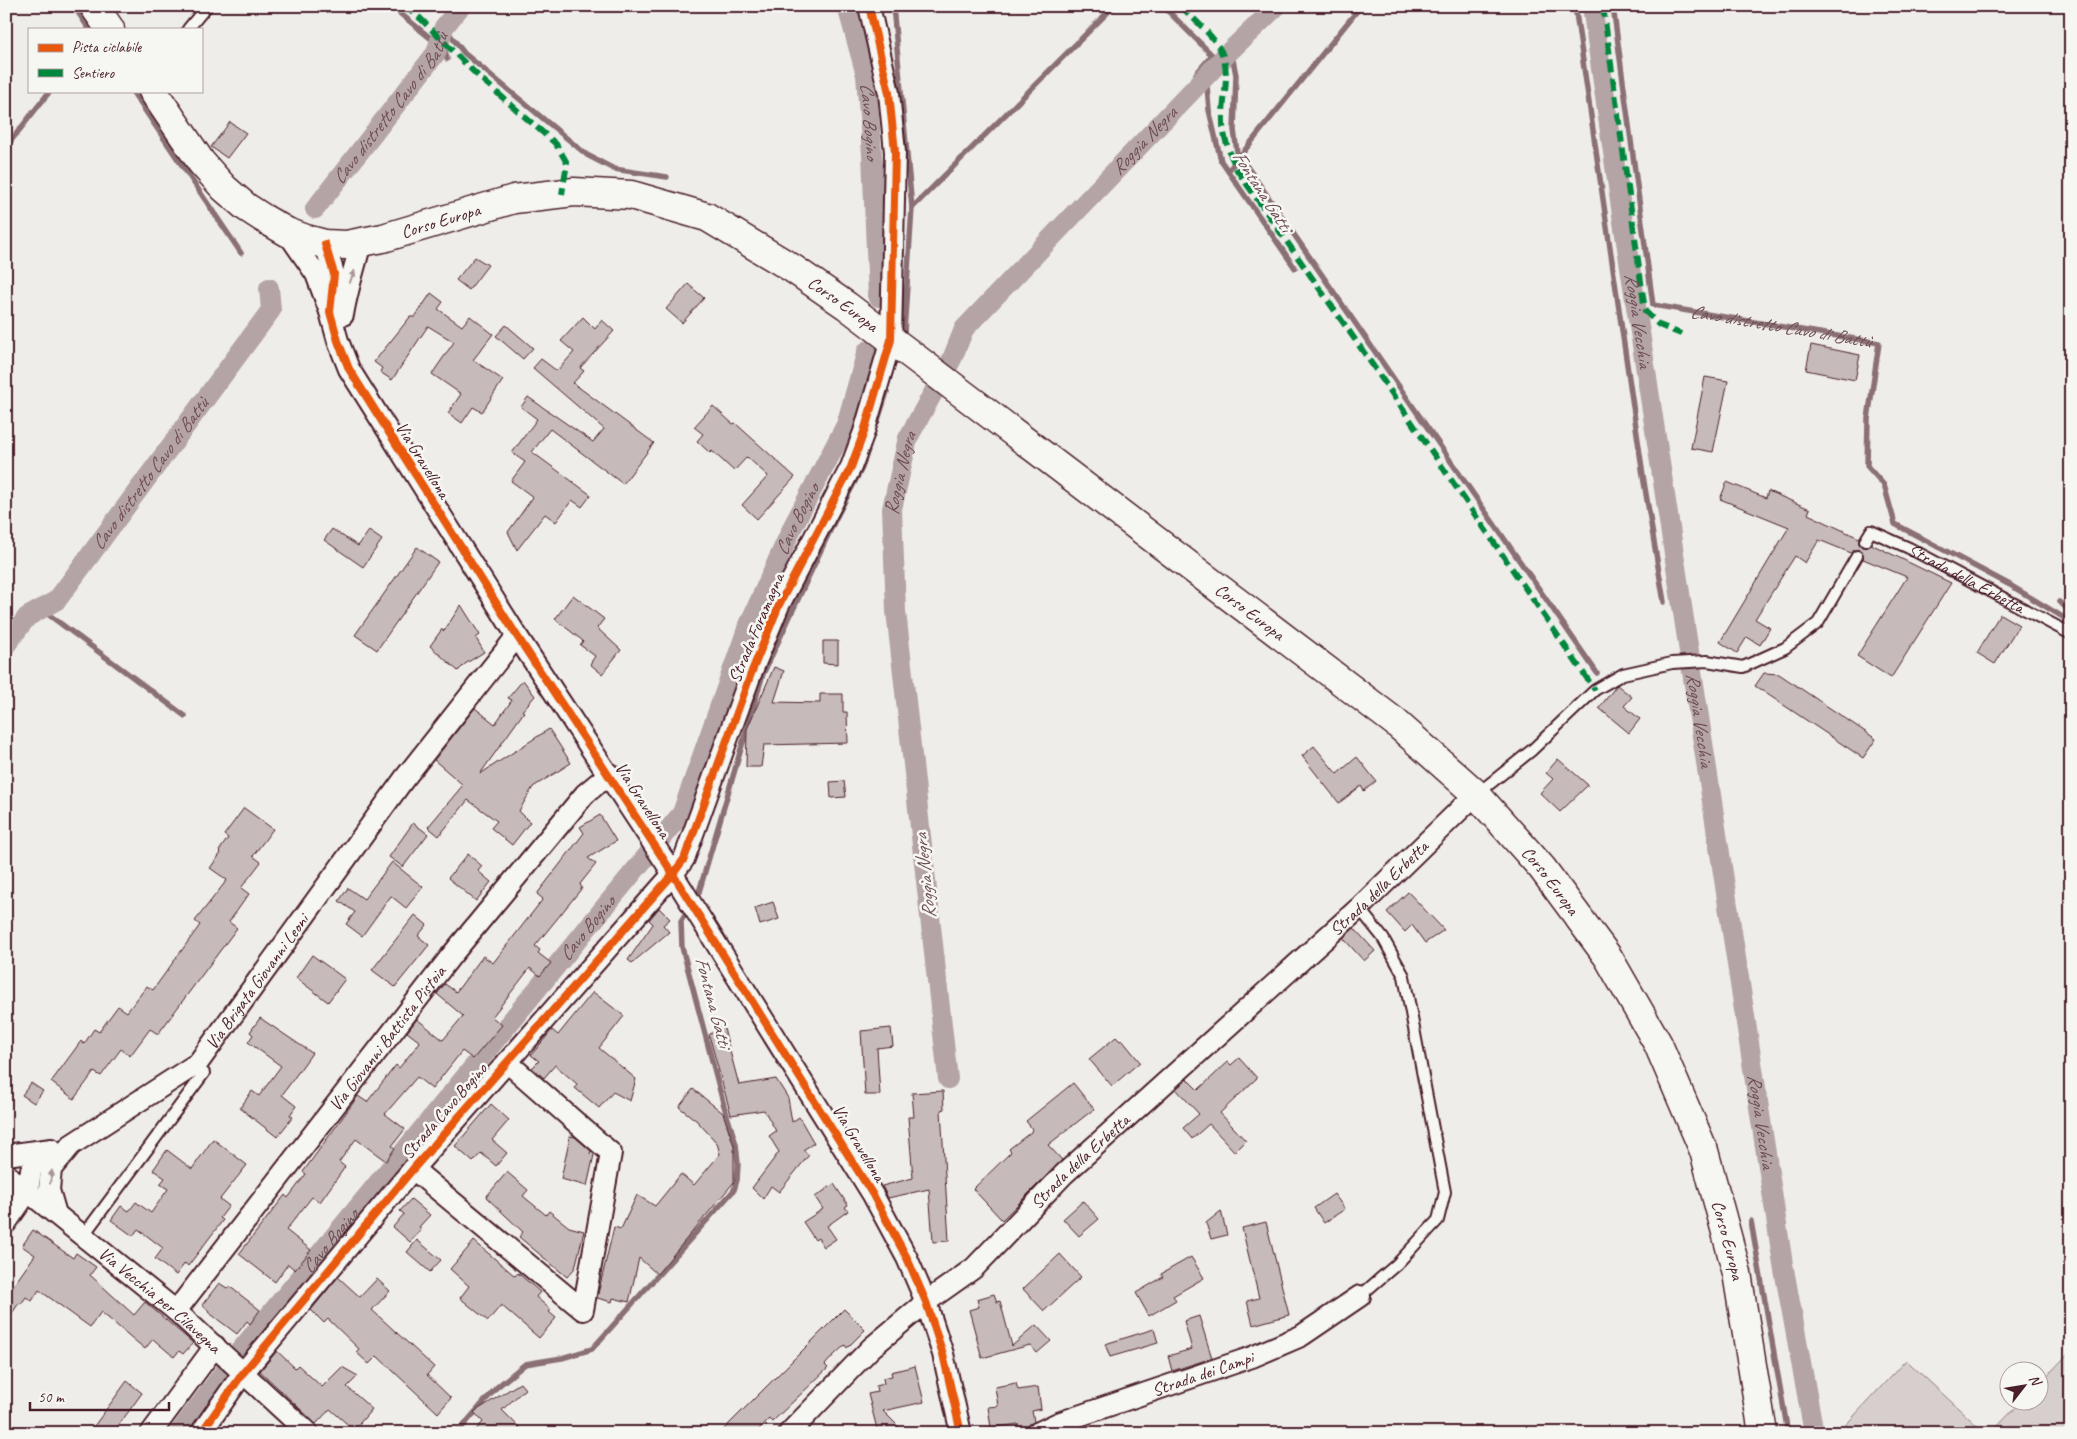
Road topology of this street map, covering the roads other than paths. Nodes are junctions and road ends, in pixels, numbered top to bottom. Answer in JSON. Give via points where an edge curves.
{"nodes":[{"id":1,"x":94,"y":6,"type":"edge"},
{"id":2,"x":207,"y":6,"type":"edge"},
{"id":3,"x":869,"y":6,"type":"edge"},
{"id":4,"x":109,"y":28,"type":"edge"},
{"id":5,"x":189,"y":28,"type":"edge"},
{"id":6,"x":154,"y":92,"type":"edge"},
{"id":7,"x":287,"y":232,"type":"junction"},
{"id":8,"x":372,"y":240,"type":"junction"},
{"id":9,"x":325,"y":244,"type":"junction"},
{"id":10,"x":330,"y":312,"type":"junction"},
{"id":11,"x":891,"y":340,"type":"junction"},
{"id":12,"x":338,"y":341,"type":"junction"},
{"id":13,"x":1865,"y":542,"type":"dead end"},
{"id":14,"x":1857,"y":556,"type":"dead end"},
{"id":15,"x":2071,"y":634,"type":"edge"},
{"id":16,"x":517,"y":636,"type":"junction"},
{"id":17,"x":609,"y":774,"type":"junction"},
{"id":18,"x":1476,"y":794,"type":"junction"},
{"id":19,"x":669,"y":867,"type":"junction"},
{"id":20,"x":1359,"y":908,"type":"junction"},
{"id":21,"x":507,"y":1062,"type":"junction"},
{"id":22,"x":204,"y":1073,"type":"dead end"},
{"id":23,"x":71,"y":1145,"type":"junction"},
{"id":24,"x":45,"y":1150,"type":"junction"},
{"id":25,"x":6,"y":1155,"type":"edge"},
{"id":26,"x":413,"y":1169,"type":"junction"},
{"id":27,"x":6,"y":1174,"type":"edge"},
{"id":28,"x":28,"y":1191,"type":"junction"},
{"id":29,"x":56,"y":1214,"type":"junction"},
{"id":30,"x":6,"y":1223,"type":"edge"},
{"id":31,"x":84,"y":1236,"type":"junction"},
{"id":32,"x":1360,"y":1296,"type":"joint"},
{"id":33,"x":926,"y":1302,"type":"junction"},
{"id":34,"x":176,"y":1311,"type":"junction"},
{"id":35,"x":215,"y":1346,"type":"junction"},
{"id":36,"x":242,"y":1372,"type":"junction"},
{"id":37,"x":152,"y":1433,"type":"edge"},
{"id":38,"x":201,"y":1433,"type":"edge"},
{"id":39,"x":308,"y":1433,"type":"edge"},
{"id":40,"x":788,"y":1433,"type":"edge"},
{"id":41,"x":961,"y":1433,"type":"edge"},
{"id":42,"x":1037,"y":1433,"type":"edge"},
{"id":43,"x":1763,"y":1433,"type":"edge"}],
"edges":[{"from":1,"to":4,"type":"main road"},
{"from":2,"to":5,"type":"lane"},
{"from":3,"to":11,"type":"street","name":"Strada Foramagna","via":[[889,93],[895,152]]},
{"from":6,"to":7,"type":"main road","name":"Via Gravellona","via":[[201,162],[224,188],[246,207]]},
{"from":7,"to":9,"type":"main road","name":"Via Gravellona"},
{"from":7,"to":10,"type":"street","name":"Via Gravellona","via":[[316,274]]},
{"from":8,"to":9,"type":"main road","name":"Via Gravellona","via":[[346,245]]},
{"from":8,"to":11,"type":"main road","name":"Corso Europa","via":[[514,199],[574,192],[631,195],[707,217],[792,268]]},
{"from":12,"to":8,"type":"street","one_way":true,"via":[[347,291]]},
{"from":9,"to":10,"type":"street","name":"Via Gravellona","via":[[334,274]]},
{"from":10,"to":12,"type":"street","name":"Via Gravellona"},
{"from":11,"to":18,"type":"main road","name":"Corso Europa","via":[[1395,722]]},
{"from":11,"to":19,"type":"street","name":"Strada Foramagna","via":[[851,467],[779,605],[684,859]]},
{"from":12,"to":16,"type":"street","name":"Via Gravellona","via":[[349,369]]},
{"from":13,"to":15,"type":"lane","name":"Strada della Erbetta","via":[[1871,531],[1910,548]]},
{"from":14,"to":18,"type":"lane","name":"Strada della Erbetta","via":[[1818,623],[1785,648],[1743,667],[1707,661],[1672,663],[1623,674],[1595,690],[1532,750]]},
{"from":16,"to":17,"type":"street","name":"Via Gravellona"},
{"from":16,"to":23,"type":"street","name":"Via Brigata Giovanni Leoni","via":[[404,778],[198,1063]]},
{"from":17,"to":19,"type":"street","name":"Via Gravellona"},
{"from":17,"to":34,"type":"street","name":"Via Giovanni Battista Pistoia","via":[[585,794],[451,956]]},
{"from":18,"to":20,"type":"street","name":"Strada della Erbetta"},
{"from":18,"to":43,"type":"main road","name":"Corso Europa","via":[[1542,868],[1608,957],[1658,1044],[1704,1151],[1737,1273]]},
{"from":19,"to":21,"type":"street","name":"Strada Cavo Bogino"},
{"from":19,"to":33,"type":"street","name":"Via Gravellona","via":[[873,1194]]},
{"from":20,"to":32,"type":"lane","via":[[1383,938],[1404,976],[1445,1192],[1438,1220],[1397,1264]]},
{"from":20,"to":33,"type":"street","name":"Strada della Erbetta","via":[[1064,1174],[974,1268]]},
{"from":21,"to":26,"type":"street","name":"Strada Cavo Bogino"},
{"from":21,"to":26,"type":"street","via":[[612,1154],[583,1310]]},
{"from":22,"to":31,"type":"lane"},
{"from":23,"to":24,"type":"street"},
{"from":29,"to":23,"type":"street","one_way":true,"via":[[49,1190],[51,1169]]},
{"from":24,"to":25,"type":"street"},
{"from":24,"to":28,"type":"street","via":[[31,1170]]},
{"from":26,"to":36,"type":"street","name":"Strada Cavo Bogino"},
{"from":27,"to":28,"type":"street","name":"Via Vecchia per Cilavegna"},
{"from":28,"to":29,"type":"street","name":"Via Vecchia per Cilavegna"},
{"from":28,"to":30,"type":"street"},
{"from":29,"to":31,"type":"street","name":"Via Vecchia per Cilavegna"},
{"from":31,"to":34,"type":"street","name":"Via Vecchia per Cilavegna"},
{"from":32,"to":42,"type":"street","name":"Strada dei Campi","via":[[1301,1336],[1252,1357]]},
{"from":33,"to":40,"type":"street","name":"Strada della Erbetta","via":[[871,1348]]},
{"from":33,"to":41,"type":"street","name":"Via Gravellona","via":[[943,1354]]},
{"from":34,"to":35,"type":"street","name":"Via Vecchia per Cilavegna"},
{"from":35,"to":36,"type":"street","name":"Via Vecchia per Cilavegna"},
{"from":35,"to":37,"type":"street"},
{"from":36,"to":38,"type":"street","name":"Strada Cavo Bogino"},
{"from":36,"to":39,"type":"street","name":"Via Vecchia per Cilavegna"}]}
